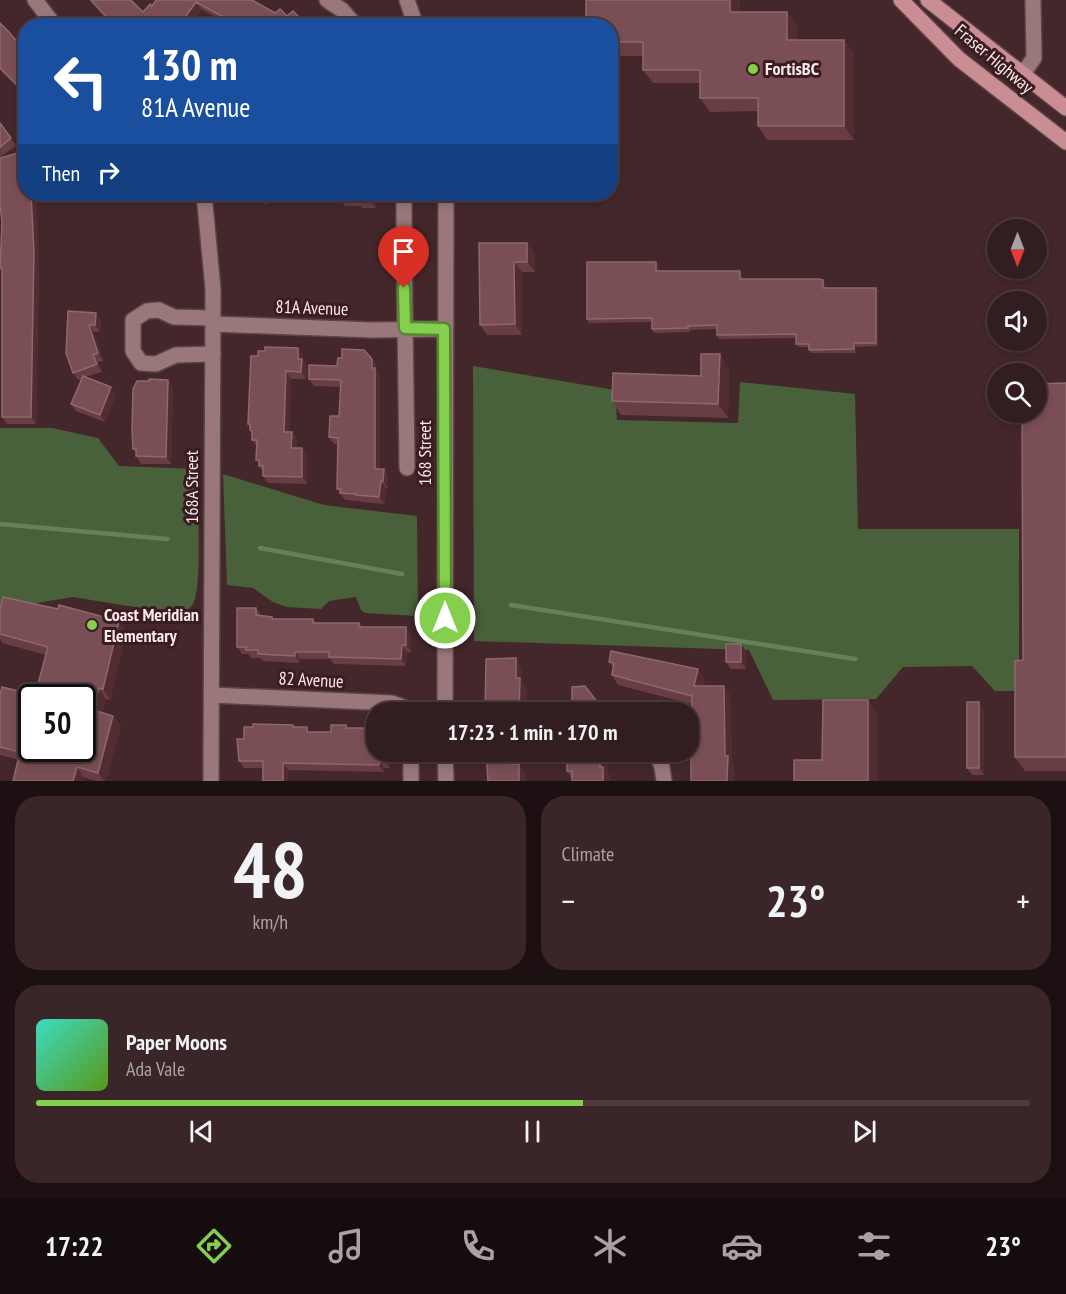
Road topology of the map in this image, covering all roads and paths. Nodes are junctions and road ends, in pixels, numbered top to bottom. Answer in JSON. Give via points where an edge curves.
{"nodes":[{"id":1,"x":35,"y":0,"type":"edge"},
{"id":2,"x":407,"y":0,"type":"edge"},
{"id":3,"x":901,"y":0,"type":"edge"},
{"id":4,"x":928,"y":0,"type":"edge"},
{"id":5,"x":1034,"y":0,"type":"edge"},
{"id":6,"x":331,"y":2,"type":"edge"},
{"id":7,"x":49,"y":18,"type":"edge"},
{"id":8,"x":348,"y":18,"type":"edge"},
{"id":9,"x":413,"y":18,"type":"edge"},
{"id":10,"x":1022,"y":75,"type":"junction"},
{"id":11,"x":1066,"y":108,"type":"edge"},
{"id":12,"x":1066,"y":142,"type":"edge"},
{"id":13,"x":205,"y":201,"type":"edge"},
{"id":14,"x":404,"y":201,"type":"edge"},
{"id":15,"x":446,"y":201,"type":"edge"},
{"id":16,"x":213,"y":321,"type":"junction"},
{"id":17,"x":405,"y":328,"type":"junction"},
{"id":18,"x":444,"y":329,"type":"junction"},
{"id":19,"x":213,"y":354,"type":"junction"},
{"id":20,"x":407,"y":468,"type":"dead end"},
{"id":21,"x":212,"y":695,"type":"junction"},
{"id":22,"x":366,"y":702,"type":"edge"},
{"id":23,"x":445,"y":702,"type":"edge"},
{"id":24,"x":411,"y":762,"type":"edge"},
{"id":25,"x":445,"y":762,"type":"edge"},
{"id":26,"x":660,"y":762,"type":"edge"},
{"id":27,"x":211,"y":781,"type":"edge"},
{"id":28,"x":411,"y":781,"type":"edge"},
{"id":29,"x":446,"y":781,"type":"edge"},
{"id":30,"x":664,"y":781,"type":"edge"}],
"edges":[{"from":1,"to":7,"type":"street"},
{"from":2,"to":9,"type":"street"},
{"from":3,"to":12,"type":"main road","name":"Fraser Highway","via":[[959,59]]},
{"from":4,"to":10,"type":"main road","name":"Fraser Highway"},
{"from":5,"to":10,"type":"street","via":[[1034,58]]},
{"from":6,"to":8,"type":"street"},
{"from":10,"to":11,"type":"main road","name":"Fraser Highway"},
{"from":13,"to":16,"type":"street","name":"168A Street"},
{"from":14,"to":17,"type":"street"},
{"from":15,"to":18,"type":"street","name":"168 Street"},
{"from":16,"to":17,"type":"street","name":"81A Avenue","via":[[372,330]]},
{"from":16,"to":19,"type":"street","name":"168A Street"},
{"from":16,"to":19,"type":"street","name":"81A Avenue","via":[[174,317],[159,310],[147,310],[133,320],[134,351],[141,363],[156,364],[176,355]]},
{"from":17,"to":18,"type":"street","name":"81A Avenue"},
{"from":17,"to":20,"type":"street"},
{"from":18,"to":23,"type":"street","name":"168 Street"},
{"from":19,"to":21,"type":"street","name":"168A Street"},
{"from":21,"to":22,"type":"street","name":"82 Avenue"},
{"from":21,"to":27,"type":"street","name":"168A Street"},
{"from":24,"to":28,"type":"street"},
{"from":25,"to":29,"type":"street"},
{"from":26,"to":30,"type":"street"}]}
